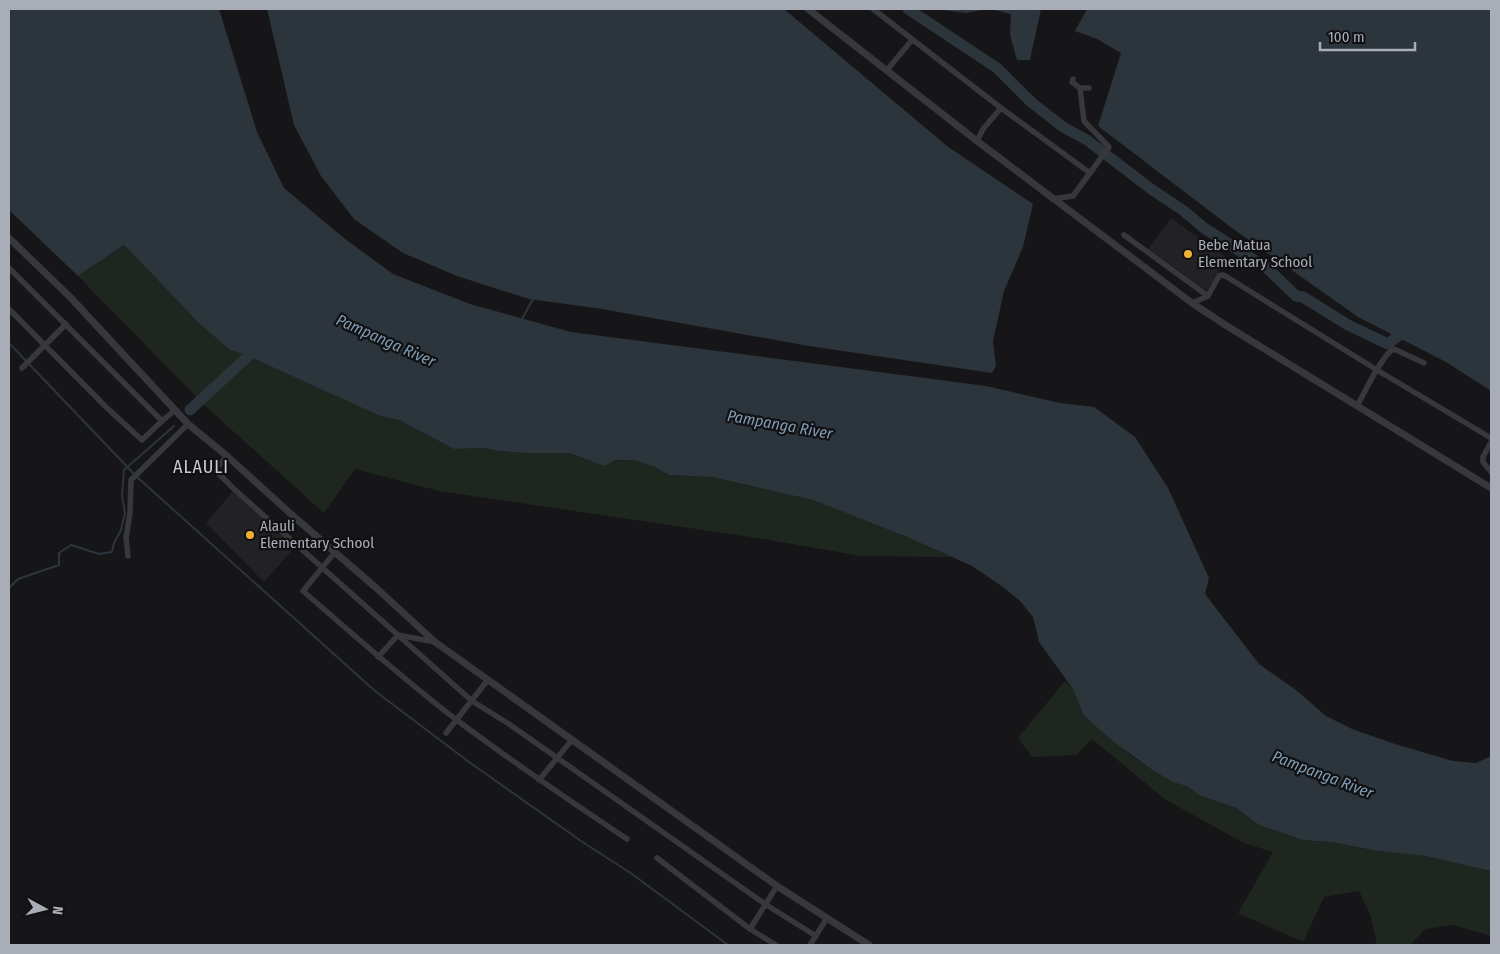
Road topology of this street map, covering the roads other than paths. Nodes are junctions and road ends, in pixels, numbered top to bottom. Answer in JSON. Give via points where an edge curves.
{"nodes":[{"id":1,"x":808,"y":9,"type":"edge"},
{"id":2,"x":873,"y":9,"type":"edge"},
{"id":3,"x":912,"y":40,"type":"junction"},
{"id":4,"x":887,"y":70,"type":"junction"},
{"id":5,"x":1073,"y":79,"type":"dead end"},
{"id":6,"x":1080,"y":88,"type":"junction"},
{"id":7,"x":1089,"y":88,"type":"dead end"},
{"id":8,"x":1001,"y":108,"type":"junction"},
{"id":9,"x":977,"y":141,"type":"junction"},
{"id":10,"x":1090,"y":172,"type":"junction"},
{"id":11,"x":1052,"y":199,"type":"junction"},
{"id":12,"x":1124,"y":235,"type":"dead end"},
{"id":13,"x":9,"y":239,"type":"edge"},
{"id":14,"x":9,"y":268,"type":"edge"},
{"id":15,"x":1208,"y":296,"type":"junction"},
{"id":16,"x":1192,"y":302,"type":"junction"},
{"id":17,"x":9,"y":309,"type":"edge"},
{"id":18,"x":66,"y":324,"type":"junction"},
{"id":19,"x":46,"y":345,"type":"junction"},
{"id":20,"x":1424,"y":363,"type":"dead end"},
{"id":21,"x":23,"y":368,"type":"dead end"},
{"id":22,"x":1376,"y":370,"type":"junction"},
{"id":23,"x":1357,"y":406,"type":"junction"},
{"id":24,"x":174,"y":410,"type":"junction"},
{"id":25,"x":162,"y":421,"type":"junction"},
{"id":26,"x":188,"y":424,"type":"junction"},
{"id":27,"x":1491,"y":438,"type":"edge"},
{"id":28,"x":1491,"y":442,"type":"edge"},
{"id":29,"x":227,"y":456,"type":"junction"},
{"id":30,"x":1491,"y":472,"type":"edge"},
{"id":31,"x":1491,"y":488,"type":"edge"},
{"id":32,"x":335,"y":552,"type":"junction"},
{"id":33,"x":128,"y":556,"type":"dead end"},
{"id":34,"x":323,"y":567,"type":"junction"},
{"id":35,"x":398,"y":635,"type":"junction"},
{"id":36,"x":435,"y":642,"type":"junction"},
{"id":37,"x":378,"y":657,"type":"junction"},
{"id":38,"x":487,"y":681,"type":"junction"},
{"id":39,"x":472,"y":701,"type":"junction"},
{"id":40,"x":457,"y":720,"type":"junction"},
{"id":41,"x":446,"y":734,"type":"dead end"},
{"id":42,"x":572,"y":741,"type":"junction"},
{"id":43,"x":557,"y":758,"type":"junction"},
{"id":44,"x":539,"y":780,"type":"junction"},
{"id":45,"x":627,"y":839,"type":"dead end"},
{"id":46,"x":658,"y":858,"type":"dead end"},
{"id":47,"x":776,"y":886,"type":"junction"},
{"id":48,"x":765,"y":904,"type":"junction"},
{"id":49,"x":827,"y":918,"type":"junction"},
{"id":50,"x":750,"y":929,"type":"junction"},
{"id":51,"x":816,"y":936,"type":"junction"},
{"id":52,"x":776,"y":945,"type":"edge"},
{"id":53,"x":810,"y":945,"type":"edge"},
{"id":54,"x":870,"y":945,"type":"edge"}],
"edges":[{"from":1,"to":4,"type":"street"},
{"from":2,"to":3,"type":"street"},
{"from":3,"to":4,"type":"street"},
{"from":3,"to":8,"type":"street"},
{"from":4,"to":9,"type":"street"},
{"from":5,"to":6,"type":"street","via":[[1072,82]]},
{"from":6,"to":7,"type":"street"},
{"from":6,"to":10,"type":"street","via":[[1084,121],[1109,147]]},
{"from":8,"to":9,"type":"street"},
{"from":8,"to":10,"type":"street"},
{"from":9,"to":11,"type":"street"},
{"from":10,"to":11,"type":"street","via":[[1073,196]]},
{"from":11,"to":16,"type":"street"},
{"from":12,"to":15,"type":"street"},
{"from":13,"to":24,"type":"street","via":[[70,297]]},
{"from":14,"to":18,"type":"street"},
{"from":15,"to":16,"type":"street"},
{"from":15,"to":22,"type":"street","via":[[1219,276],[1227,277]]},
{"from":16,"to":23,"type":"street"},
{"from":17,"to":19,"type":"street"},
{"from":18,"to":19,"type":"street"},
{"from":18,"to":25,"type":"street"},
{"from":19,"to":21,"type":"street"},
{"from":19,"to":25,"type":"street","via":[[142,440]]},
{"from":20,"to":22,"type":"street","via":[[1394,349]]},
{"from":22,"to":23,"type":"street"},
{"from":22,"to":27,"type":"street"},
{"from":23,"to":31,"type":"street"},
{"from":24,"to":25,"type":"street"},
{"from":24,"to":26,"type":"street"},
{"from":26,"to":29,"type":"street"},
{"from":26,"to":33,"type":"street","via":[[131,480],[126,538]]},
{"from":28,"to":30,"type":"street","via":[[1483,462]]},
{"from":29,"to":32,"type":"street"},
{"from":29,"to":34,"type":"street","via":[[214,470]]},
{"from":32,"to":34,"type":"street"},
{"from":32,"to":36,"type":"street"},
{"from":34,"to":35,"type":"street"},
{"from":34,"to":37,"type":"street","via":[[304,591]]},
{"from":35,"to":36,"type":"street"},
{"from":35,"to":37,"type":"street"},
{"from":35,"to":39,"type":"street"},
{"from":36,"to":38,"type":"street"},
{"from":37,"to":40,"type":"street"},
{"from":38,"to":39,"type":"street"},
{"from":38,"to":42,"type":"street"},
{"from":39,"to":40,"type":"street"},
{"from":39,"to":43,"type":"street"},
{"from":40,"to":41,"type":"street"},
{"from":40,"to":44,"type":"street"},
{"from":42,"to":43,"type":"street"},
{"from":42,"to":47,"type":"street"},
{"from":43,"to":44,"type":"street"},
{"from":43,"to":48,"type":"street"},
{"from":44,"to":45,"type":"street"},
{"from":46,"to":50,"type":"street"},
{"from":47,"to":48,"type":"street"},
{"from":47,"to":49,"type":"street"},
{"from":48,"to":50,"type":"street"},
{"from":48,"to":51,"type":"street"},
{"from":49,"to":51,"type":"street"},
{"from":49,"to":54,"type":"street"},
{"from":50,"to":52,"type":"street"},
{"from":51,"to":53,"type":"street"}]}
